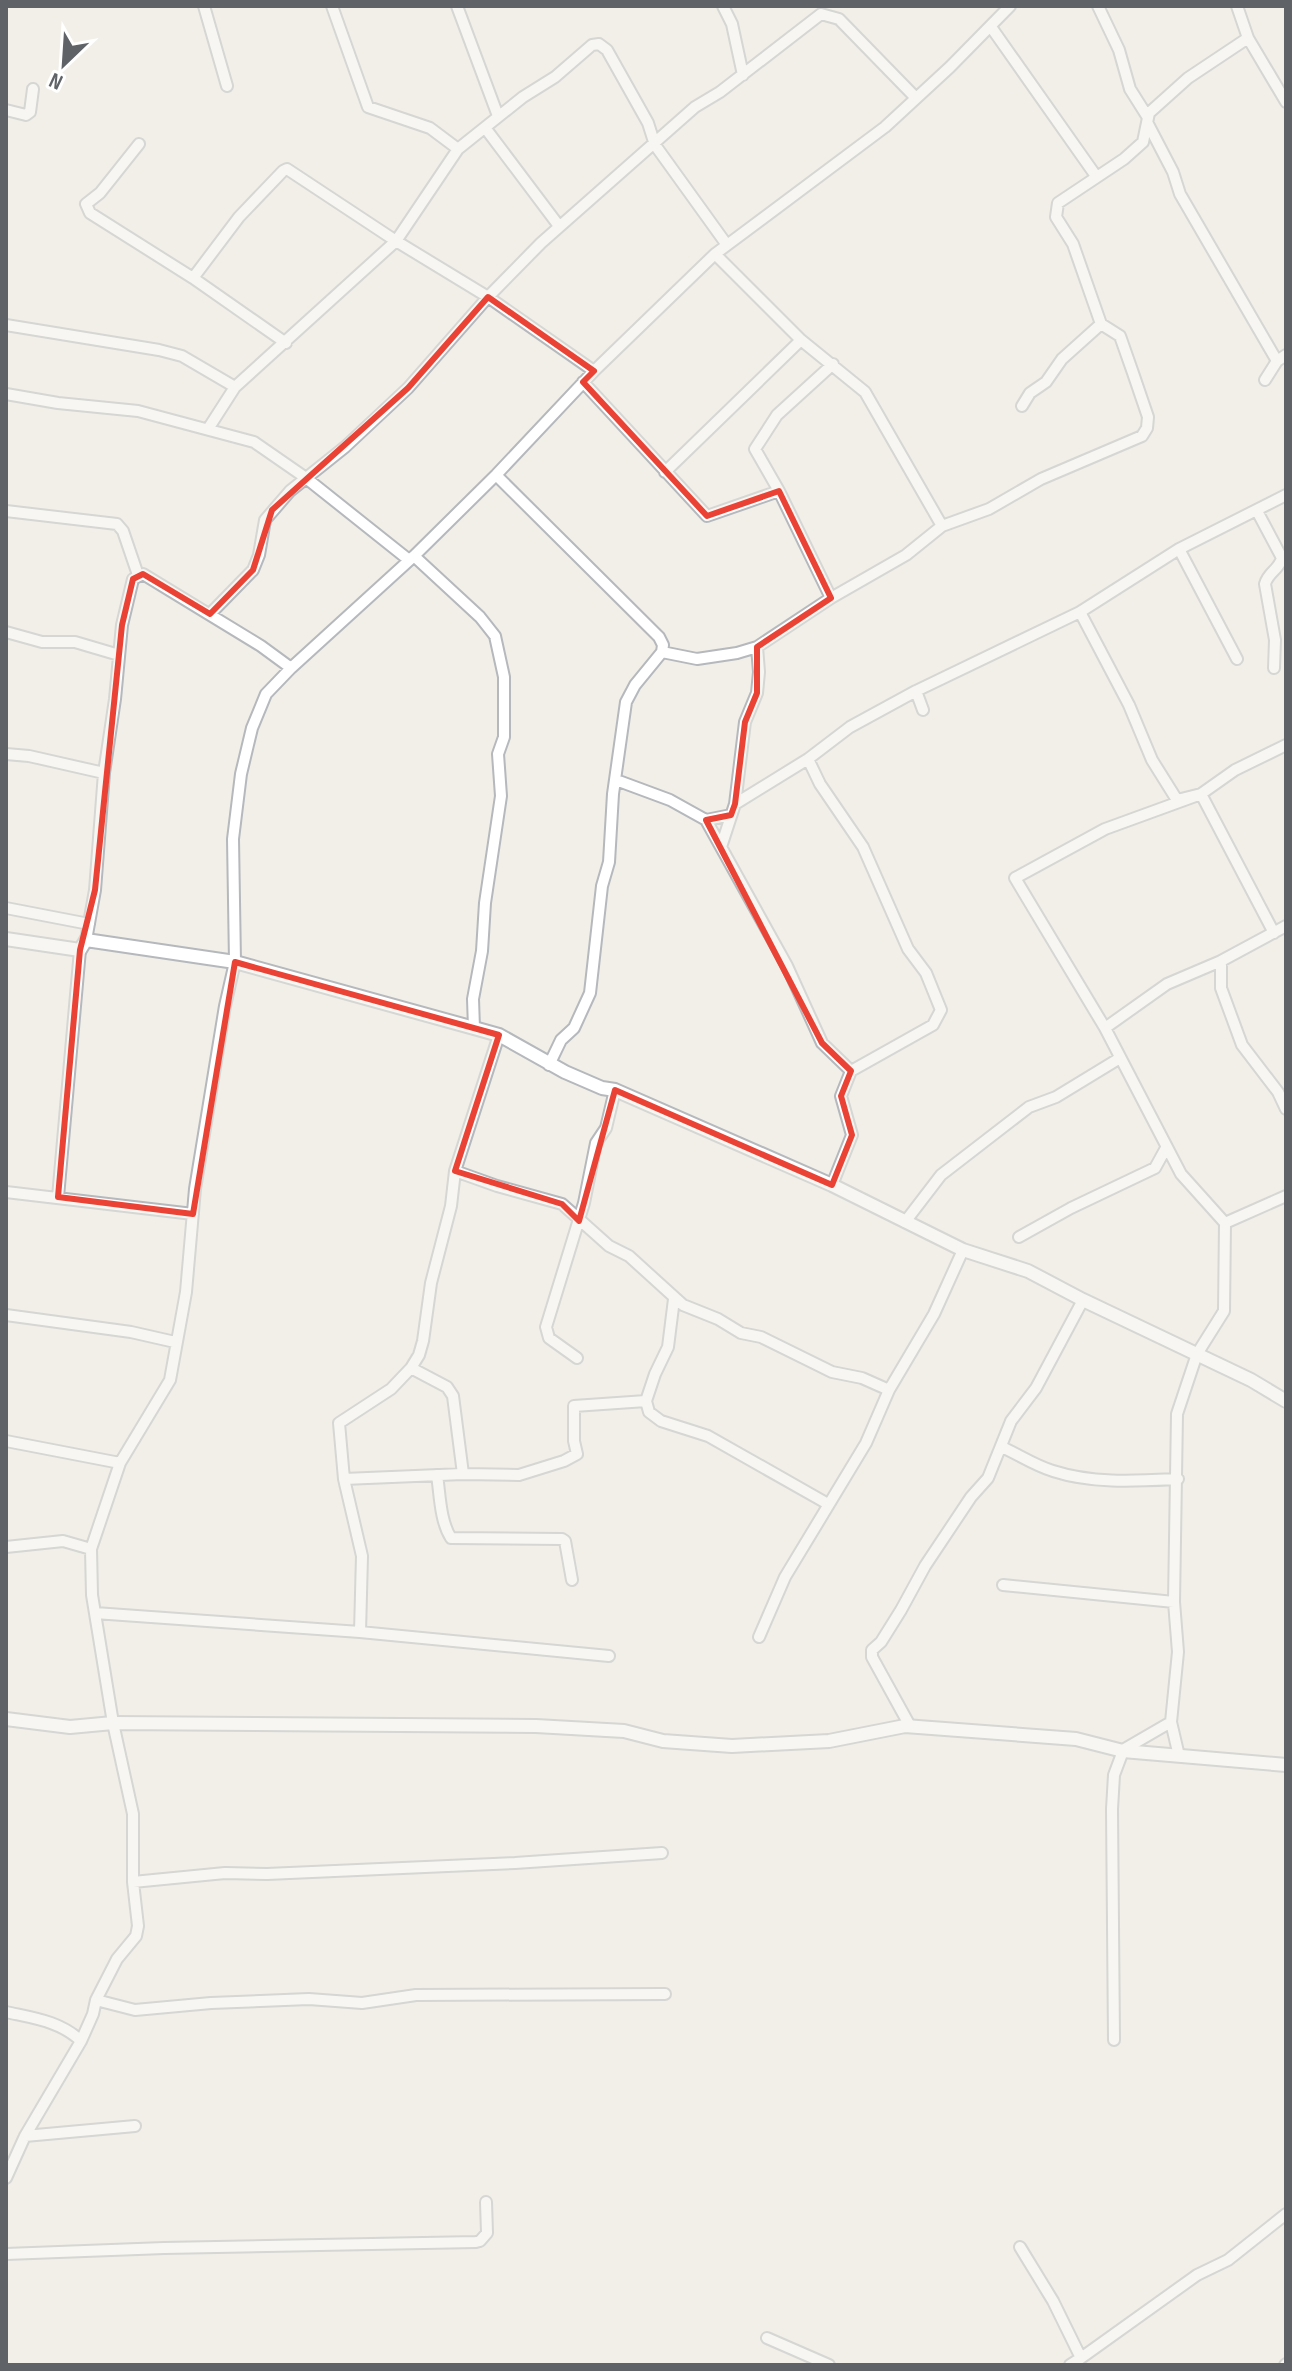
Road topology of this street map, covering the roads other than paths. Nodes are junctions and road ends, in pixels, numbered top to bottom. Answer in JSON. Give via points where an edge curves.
{"nodes":[{"id":1,"x":204,"y":6,"type":"edge"},
{"id":2,"x":332,"y":6,"type":"edge"},
{"id":3,"x":457,"y":6,"type":"edge"},
{"id":4,"x":723,"y":6,"type":"edge"},
{"id":5,"x":1010,"y":6,"type":"edge"},
{"id":6,"x":1098,"y":6,"type":"edge"},
{"id":7,"x":1237,"y":6,"type":"edge"},
{"id":8,"x":991,"y":27,"type":"junction"},
{"id":9,"x":1248,"y":38,"type":"junction"},
{"id":10,"x":743,"y":75,"type":"junction"},
{"id":11,"x":227,"y":86,"type":"dead end"},
{"id":12,"x":33,"y":89,"type":"dead end"},
{"id":13,"x":916,"y":98,"type":"junction"},
{"id":14,"x":1286,"y":102,"type":"edge"},
{"id":15,"x":6,"y":110,"type":"edge"},
{"id":16,"x":498,"y":116,"type":"junction"},
{"id":17,"x":1147,"y":120,"type":"junction"},
{"id":18,"x":486,"y":129,"type":"junction"},
{"id":19,"x":139,"y":144,"type":"dead end"},
{"id":20,"x":655,"y":145,"type":"junction"},
{"id":21,"x":458,"y":149,"type":"junction"},
{"id":22,"x":1096,"y":176,"type":"junction"},
{"id":23,"x":559,"y":226,"type":"junction"},
{"id":24,"x":396,"y":241,"type":"junction"},
{"id":25,"x":727,"y":245,"type":"junction"},
{"id":26,"x":715,"y":254,"type":"junction"},
{"id":27,"x":193,"y":278,"type":"junction"},
{"id":28,"x":488,"y":297,"type":"junction"},
{"id":29,"x":1101,"y":324,"type":"junction"},
{"id":30,"x":6,"y":325,"type":"edge"},
{"id":31,"x":801,"y":340,"type":"junction"},
{"id":32,"x":286,"y":343,"type":"junction"},
{"id":33,"x":1281,"y":358,"type":"edge"},
{"id":34,"x":833,"y":364,"type":"junction"},
{"id":35,"x":594,"y":371,"type":"junction"},
{"id":36,"x":1265,"y":380,"type":"dead end"},
{"id":37,"x":583,"y":382,"type":"junction"},
{"id":38,"x":235,"y":387,"type":"junction"},
{"id":39,"x":6,"y":394,"type":"edge"},
{"id":40,"x":1022,"y":406,"type":"dead end"},
{"id":41,"x":208,"y":429,"type":"junction"},
{"id":42,"x":665,"y":472,"type":"junction"},
{"id":43,"x":496,"y":475,"type":"junction"},
{"id":44,"x":306,"y":478,"type":"junction"},
{"id":45,"x":779,"y":491,"type":"junction"},
{"id":46,"x":1286,"y":495,"type":"edge"},
{"id":47,"x":6,"y":511,"type":"edge"},
{"id":48,"x":1257,"y":511,"type":"junction"},
{"id":49,"x":942,"y":526,"type":"junction"},
{"id":50,"x":1179,"y":549,"type":"junction"},
{"id":51,"x":412,"y":558,"type":"junction"},
{"id":52,"x":138,"y":575,"type":"junction"},
{"id":53,"x":831,"y":598,"type":"junction"},
{"id":54,"x":1080,"y":612,"type":"junction"},
{"id":55,"x":210,"y":614,"type":"junction"},
{"id":56,"x":6,"y":632,"type":"edge"},
{"id":57,"x":757,"y":647,"type":"junction"},
{"id":58,"x":662,"y":652,"type":"junction"},
{"id":59,"x":119,"y":655,"type":"junction"},
{"id":60,"x":1237,"y":659,"type":"dead end"},
{"id":61,"x":291,"y":668,"type":"junction"},
{"id":62,"x":1274,"y":668,"type":"dead end"},
{"id":63,"x":916,"y":691,"type":"junction"},
{"id":64,"x":923,"y":710,"type":"dead end"},
{"id":65,"x":1286,"y":745,"type":"edge"},
{"id":66,"x":6,"y":754,"type":"edge"},
{"id":67,"x":808,"y":759,"type":"junction"},
{"id":68,"x":104,"y":773,"type":"junction"},
{"id":69,"x":616,"y":780,"type":"junction"},
{"id":70,"x":733,"y":810,"type":"junction"},
{"id":71,"x":706,"y":820,"type":"junction"},
{"id":72,"x":721,"y":847,"type":"junction"},
{"id":73,"x":6,"y":908,"type":"edge"},
{"id":74,"x":89,"y":924,"type":"junction"},
{"id":75,"x":1286,"y":926,"type":"edge"},
{"id":76,"x":1274,"y":933,"type":"junction"},
{"id":77,"x":6,"y":939,"type":"edge"},
{"id":78,"x":83,"y":945,"type":"junction"},
{"id":79,"x":1221,"y":961,"type":"junction"},
{"id":80,"x":235,"y":962,"type":"junction"},
{"id":81,"x":474,"y":1028,"type":"junction"},
{"id":82,"x":1105,"y":1028,"type":"junction"},
{"id":83,"x":499,"y":1035,"type":"junction"},
{"id":84,"x":1120,"y":1058,"type":"junction"},
{"id":85,"x":549,"y":1065,"type":"junction"},
{"id":86,"x":851,"y":1071,"type":"junction"},
{"id":87,"x":615,"y":1090,"type":"junction"},
{"id":88,"x":1286,"y":1109,"type":"edge"},
{"id":89,"x":1166,"y":1148,"type":"junction"},
{"id":90,"x":1155,"y":1168,"type":"junction"},
{"id":91,"x":455,"y":1171,"type":"junction"},
{"id":92,"x":1181,"y":1174,"type":"junction"},
{"id":93,"x":832,"y":1185,"type":"junction"},
{"id":94,"x":6,"y":1192,"type":"edge"},
{"id":95,"x":1286,"y":1196,"type":"edge"},
{"id":96,"x":58,"y":1197,"type":"junction"},
{"id":97,"x":193,"y":1214,"type":"junction"},
{"id":98,"x":579,"y":1221,"type":"junction"},
{"id":99,"x":905,"y":1222,"type":"junction"},
{"id":100,"x":1225,"y":1223,"type":"junction"},
{"id":101,"x":1019,"y":1237,"type":"dead end"},
{"id":102,"x":963,"y":1250,"type":"junction"},
{"id":103,"x":674,"y":1299,"type":"junction"},
{"id":104,"x":1083,"y":1300,"type":"junction"},
{"id":105,"x":6,"y":1315,"type":"edge"},
{"id":106,"x":175,"y":1342,"type":"junction"},
{"id":107,"x":1197,"y":1354,"type":"junction"},
{"id":108,"x":577,"y":1358,"type":"dead end"},
{"id":109,"x":411,"y":1368,"type":"junction"},
{"id":110,"x":889,"y":1390,"type":"junction"},
{"id":111,"x":646,"y":1401,"type":"junction"},
{"id":112,"x":1286,"y":1401,"type":"edge"},
{"id":113,"x":6,"y":1441,"type":"edge"},
{"id":114,"x":1002,"y":1447,"type":"junction"},
{"id":115,"x":120,"y":1463,"type":"junction"},
{"id":116,"x":463,"y":1474,"type":"junction"},
{"id":117,"x":437,"y":1475,"type":"junction"},
{"id":118,"x":344,"y":1479,"type":"junction"},
{"id":119,"x":1178,"y":1479,"type":"junction"},
{"id":120,"x":828,"y":1504,"type":"junction"},
{"id":121,"x":6,"y":1547,"type":"edge"},
{"id":122,"x":91,"y":1549,"type":"junction"},
{"id":123,"x":572,"y":1580,"type":"dead end"},
{"id":124,"x":1003,"y":1585,"type":"dead end"},
{"id":125,"x":1174,"y":1602,"type":"junction"},
{"id":126,"x":95,"y":1613,"type":"junction"},
{"id":127,"x":360,"y":1632,"type":"junction"},
{"id":128,"x":759,"y":1637,"type":"dead end"},
{"id":129,"x":609,"y":1656,"type":"dead end"},
{"id":130,"x":6,"y":1719,"type":"edge"},
{"id":131,"x":1171,"y":1722,"type":"junction"},
{"id":132,"x":113,"y":1723,"type":"junction"},
{"id":133,"x":910,"y":1726,"type":"junction"},
{"id":134,"x":1122,"y":1751,"type":"junction"},
{"id":135,"x":1179,"y":1756,"type":"junction"},
{"id":136,"x":1286,"y":1765,"type":"edge"},
{"id":137,"x":662,"y":1853,"type":"dead end"},
{"id":138,"x":133,"y":1882,"type":"junction"},
{"id":139,"x":665,"y":1994,"type":"dead end"},
{"id":140,"x":96,"y":2000,"type":"junction"},
{"id":141,"x":6,"y":2012,"type":"edge"},
{"id":142,"x":1114,"y":2040,"type":"dead end"},
{"id":143,"x":81,"y":2041,"type":"junction"},
{"id":144,"x":135,"y":2126,"type":"dead end"},
{"id":145,"x":25,"y":2136,"type":"junction"},
{"id":146,"x":6,"y":2178,"type":"edge"},
{"id":147,"x":486,"y":2202,"type":"dead end"},
{"id":148,"x":1286,"y":2214,"type":"edge"},
{"id":149,"x":1020,"y":2247,"type":"dead end"},
{"id":150,"x":6,"y":2254,"type":"edge"},
{"id":151,"x":767,"y":2338,"type":"dead end"},
{"id":152,"x":1085,"y":2359,"type":"edge"},
{"id":153,"x":829,"y":2365,"type":"edge"},
{"id":154,"x":1070,"y":2365,"type":"edge"}],
"edges":[{"from":1,"to":11,"type":"street"},
{"from":2,"to":21,"type":"street","via":[[368,107],[430,128]]},
{"from":3,"to":16,"type":"street"},
{"from":4,"to":10,"type":"street"},
{"from":5,"to":8,"type":"street"},
{"from":6,"to":17,"type":"street"},
{"from":7,"to":9,"type":"street"},
{"from":8,"to":13,"type":"street"},
{"from":8,"to":22,"type":"street"},
{"from":9,"to":14,"type":"street"},
{"from":9,"to":17,"type":"street","via":[[1188,78]]},
{"from":10,"to":13,"type":"street","via":[[821,14],[831,15]]},
{"from":10,"to":20,"type":"street","via":[[695,107]]},
{"from":12,"to":15,"type":"street","via":[[30,112]]},
{"from":13,"to":25,"type":"street"},
{"from":16,"to":18,"type":"street"},
{"from":16,"to":20,"type":"street","via":[[599,44],[648,123]]},
{"from":17,"to":22,"type":"street","via":[[1143,142]]},
{"from":17,"to":33,"type":"street","via":[[1180,194]]},
{"from":18,"to":21,"type":"street"},
{"from":18,"to":23,"type":"street"},
{"from":19,"to":27,"type":"street","via":[[86,204],[90,213]]},
{"from":20,"to":23,"type":"street"},
{"from":20,"to":25,"type":"street"},
{"from":21,"to":24,"type":"street"},
{"from":22,"to":29,"type":"street","via":[[1058,203],[1056,217],[1073,244]]},
{"from":23,"to":28,"type":"street"},
{"from":24,"to":27,"type":"street","via":[[287,169],[239,217]]},
{"from":24,"to":28,"type":"street"},
{"from":24,"to":32,"type":"street"},
{"from":25,"to":26,"type":"street"},
{"from":26,"to":31,"type":"street"},
{"from":26,"to":35,"type":"street"},
{"from":27,"to":32,"type":"street"},
{"from":28,"to":35,"type":"street"},
{"from":28,"to":44,"type":"street","via":[[408,388]]},
{"from":29,"to":40,"type":"street"},
{"from":29,"to":49,"type":"street","via":[[1120,336],[1148,417],[1142,436]]},
{"from":30,"to":38,"type":"street","via":[[182,356]]},
{"from":31,"to":34,"type":"street"},
{"from":31,"to":42,"type":"street"},
{"from":32,"to":38,"type":"street"},
{"from":33,"to":36,"type":"street"},
{"from":34,"to":45,"type":"street","via":[[777,415],[755,449]]},
{"from":34,"to":49,"type":"street","via":[[865,392]]},
{"from":35,"to":37,"type":"street"},
{"from":37,"to":42,"type":"street"},
{"from":37,"to":43,"type":"street"},
{"from":38,"to":41,"type":"street"},
{"from":39,"to":41,"type":"street","via":[[138,411]]},
{"from":41,"to":44,"type":"street","via":[[254,442]]},
{"from":42,"to":45,"type":"street","via":[[707,516]]},
{"from":43,"to":51,"type":"street"},
{"from":43,"to":58,"type":"street","via":[[659,637]]},
{"from":44,"to":51,"type":"street"},
{"from":44,"to":55,"type":"street","via":[[265,520],[253,570]]},
{"from":45,"to":53,"type":"street"},
{"from":46,"to":48,"type":"street"},
{"from":47,"to":52,"type":"street","via":[[117,524]]},
{"from":48,"to":50,"type":"street"},
{"from":48,"to":62,"type":"street","via":[[1282,558],[1266,581]]},
{"from":49,"to":53,"type":"street","via":[[906,555]]},
{"from":50,"to":54,"type":"street"},
{"from":50,"to":60,"type":"street"},
{"from":51,"to":61,"type":"street"},
{"from":51,"to":81,"type":"street","via":[[495,636],[504,677],[504,737],[498,754],[501,796],[473,999]]},
{"from":52,"to":55,"type":"street"},
{"from":52,"to":59,"type":"street","via":[[129,586]]},
{"from":53,"to":57,"type":"street"},
{"from":54,"to":63,"type":"street"},
{"from":54,"to":65,"type":"street","via":[[1177,800],[1201,794]]},
{"from":55,"to":61,"type":"street"},
{"from":56,"to":59,"type":"street"},
{"from":57,"to":58,"type":"street","via":[[697,659]]},
{"from":57,"to":70,"type":"street","via":[[757,693],[745,722]]},
{"from":58,"to":69,"type":"street","via":[[626,702]]},
{"from":59,"to":68,"type":"street"},
{"from":61,"to":80,"type":"street","via":[[266,694],[241,774],[233,839]]},
{"from":63,"to":64,"type":"street"},
{"from":63,"to":67,"type":"street","via":[[850,727]]},
{"from":66,"to":68,"type":"street"},
{"from":67,"to":70,"type":"street"},
{"from":67,"to":86,"type":"street","via":[[863,847],[941,1010],[933,1025]]},
{"from":68,"to":74,"type":"street"},
{"from":69,"to":71,"type":"street"},
{"from":69,"to":85,"type":"street","via":[[590,993]]},
{"from":70,"to":71,"type":"street"},
{"from":70,"to":72,"type":"street"},
{"from":71,"to":72,"type":"street"},
{"from":72,"to":86,"type":"street","via":[[787,966],[822,1043]]},
{"from":73,"to":74,"type":"street"},
{"from":74,"to":78,"type":"street"},
{"from":75,"to":76,"type":"street"},
{"from":76,"to":79,"type":"street"},
{"from":76,"to":82,"type":"street","via":[[1201,794],[1105,829],[1015,878]]},
{"from":77,"to":78,"type":"street"},
{"from":78,"to":80,"type":"street"},
{"from":78,"to":96,"type":"street"},
{"from":79,"to":82,"type":"street","via":[[1167,984]]},
{"from":79,"to":88,"type":"street","via":[[1221,988],[1242,1045]]},
{"from":80,"to":81,"type":"street"},
{"from":80,"to":97,"type":"street"},
{"from":81,"to":83,"type":"street"},
{"from":82,"to":84,"type":"street"},
{"from":83,"to":85,"type":"street"},
{"from":83,"to":91,"type":"street"},
{"from":84,"to":89,"type":"street"},
{"from":84,"to":99,"type":"street","via":[[1029,1107],[941,1175]]},
{"from":85,"to":87,"type":"street"},
{"from":86,"to":93,"type":"street","via":[[841,1096],[852,1135]]},
{"from":87,"to":93,"type":"street"},
{"from":87,"to":98,"type":"street"},
{"from":89,"to":90,"type":"street"},
{"from":89,"to":92,"type":"street"},
{"from":90,"to":92,"type":"street"},
{"from":90,"to":101,"type":"street"},
{"from":91,"to":98,"type":"street","via":[[562,1204]]},
{"from":91,"to":109,"type":"street","via":[[423,1341]]},
{"from":92,"to":100,"type":"street"},
{"from":93,"to":99,"type":"street"},
{"from":94,"to":96,"type":"street"},
{"from":95,"to":100,"type":"street"},
{"from":96,"to":97,"type":"street"},
{"from":97,"to":106,"type":"street"},
{"from":98,"to":103,"type":"street","via":[[629,1256]]},
{"from":98,"to":108,"type":"street","via":[[546,1333]]},
{"from":99,"to":102,"type":"street"},
{"from":100,"to":107,"type":"street","via":[[1224,1311]]},
{"from":102,"to":104,"type":"street","via":[[1028,1271]]},
{"from":102,"to":110,"type":"street","via":[[934,1314]]},
{"from":103,"to":110,"type":"street","via":[[832,1372]]},
{"from":103,"to":111,"type":"street","via":[[668,1347]]},
{"from":104,"to":107,"type":"street"},
{"from":104,"to":114,"type":"street","via":[[1036,1388],[1011,1421]]},
{"from":105,"to":106,"type":"street"},
{"from":106,"to":115,"type":"street","via":[[170,1380]]},
{"from":107,"to":112,"type":"street"},
{"from":107,"to":119,"type":"street","via":[[1177,1414]]},
{"from":109,"to":116,"type":"street","via":[[447,1387],[453,1396]]},
{"from":109,"to":118,"type":"street","via":[[391,1389],[339,1423]]},
{"from":110,"to":120,"type":"street","via":[[866,1443]]},
{"from":111,"to":116,"type":"street","via":[[574,1406],[577,1454],[564,1461],[519,1475]]},
{"from":111,"to":120,"type":"street","via":[[649,1412],[661,1421],[708,1436]]},
{"from":113,"to":115,"type":"street"},
{"from":114,"to":119,"type":"street","via":[[1065,1474],[1107,1481]]},
{"from":114,"to":133,"type":"street","via":[[988,1478],[872,1650]]},
{"from":115,"to":122,"type":"street"},
{"from":116,"to":117,"type":"street"},
{"from":117,"to":118,"type":"street"},
{"from":117,"to":123,"type":"street","via":[[451,1538],[562,1539]]},
{"from":118,"to":127,"type":"street","via":[[362,1556]]},
{"from":119,"to":125,"type":"street"},
{"from":120,"to":128,"type":"street","via":[[785,1577]]},
{"from":121,"to":122,"type":"street","via":[[63,1541]]},
{"from":122,"to":126,"type":"street"},
{"from":124,"to":125,"type":"street"},
{"from":125,"to":131,"type":"street","via":[[1178,1652]]},
{"from":126,"to":127,"type":"street"},
{"from":126,"to":132,"type":"street"},
{"from":127,"to":129,"type":"street"},
{"from":130,"to":132,"type":"street","via":[[70,1727]]},
{"from":131,"to":134,"type":"street"},
{"from":131,"to":135,"type":"street"},
{"from":132,"to":133,"type":"street","via":[[536,1726],[732,1746],[829,1741]]},
{"from":132,"to":138,"type":"street","via":[[133,1814]]},
{"from":133,"to":134,"type":"street","via":[[1076,1739]]},
{"from":134,"to":135,"type":"street"},
{"from":134,"to":142,"type":"street","via":[[1112,1809]]},
{"from":135,"to":136,"type":"street"},
{"from":137,"to":138,"type":"street"},
{"from":138,"to":140,"type":"street","via":[[136,1936]]},
{"from":139,"to":140,"type":"street","via":[[416,1995],[362,2003],[309,1999],[135,2010]]},
{"from":140,"to":143,"type":"street"},
{"from":141,"to":143,"type":"street","via":[[42,2019]]},
{"from":143,"to":145,"type":"street"},
{"from":144,"to":145,"type":"street"},
{"from":145,"to":146,"type":"street"},
{"from":147,"to":150,"type":"street","via":[[487,2233],[476,2242]]},
{"from":148,"to":152,"type":"street"},
{"from":149,"to":152,"type":"street"},
{"from":151,"to":153,"type":"street"},
{"from":152,"to":154,"type":"street"}]}
